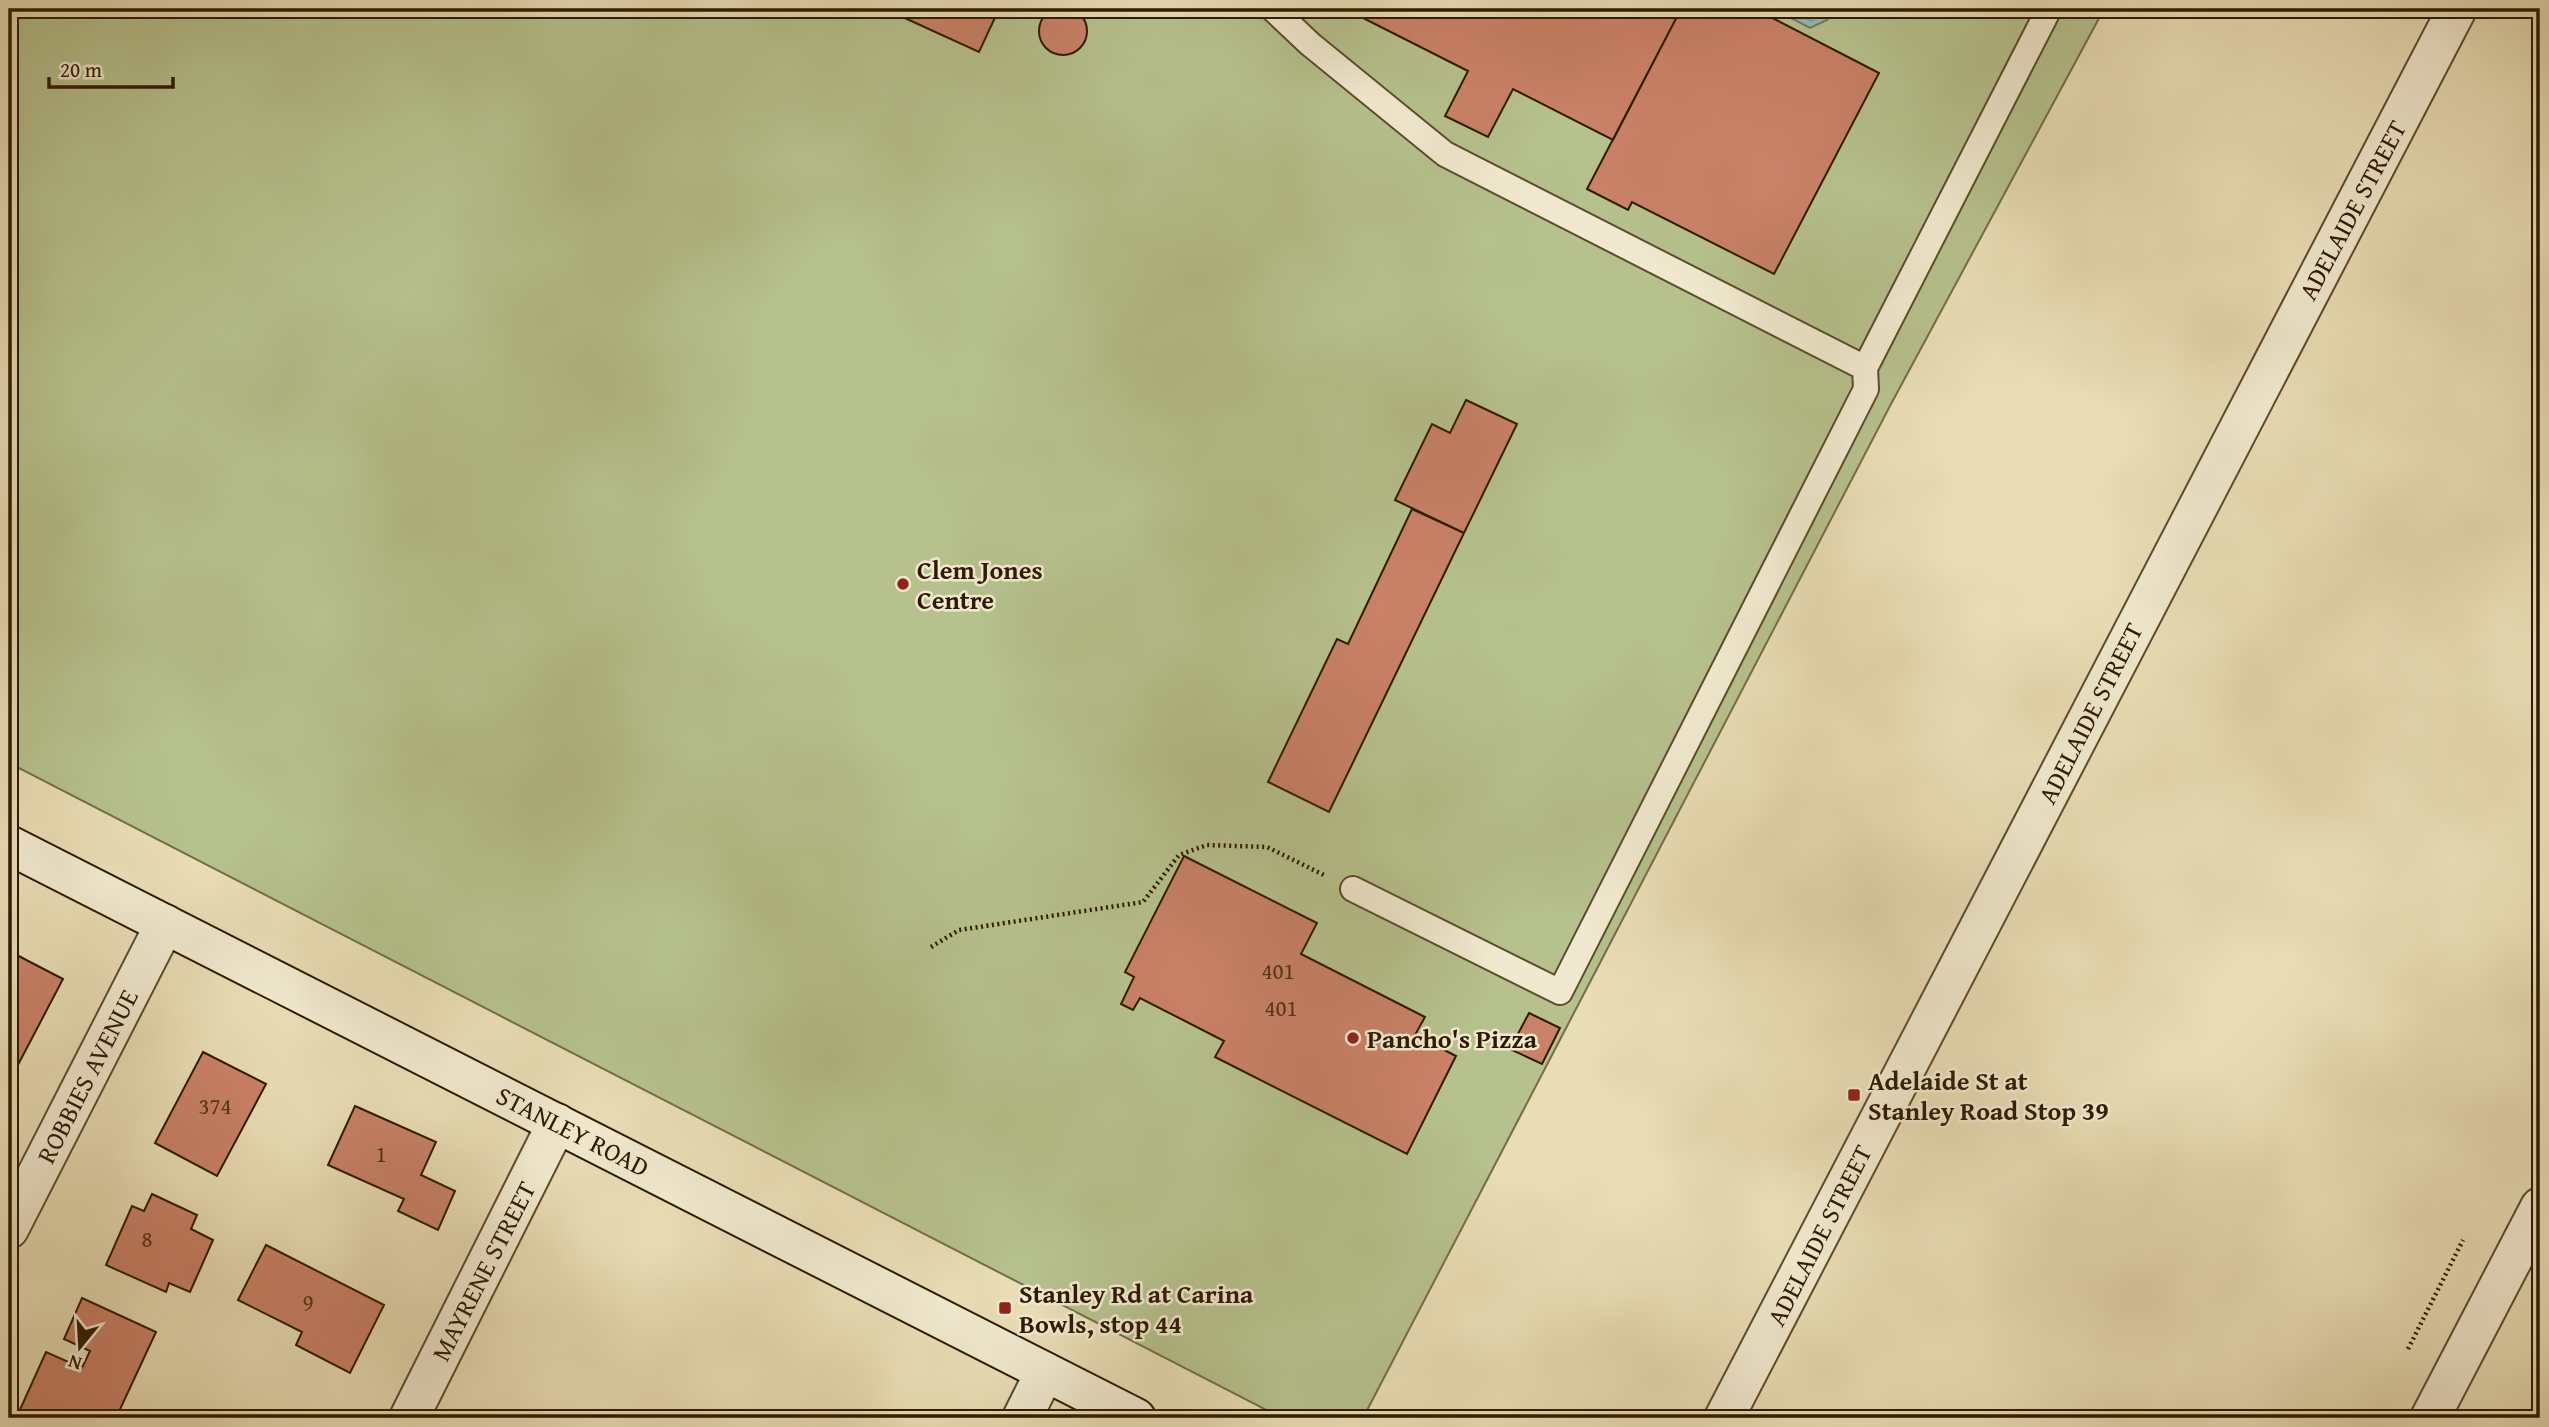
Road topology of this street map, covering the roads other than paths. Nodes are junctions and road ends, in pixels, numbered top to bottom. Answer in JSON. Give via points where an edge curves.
{"nodes":[{"id":1,"x":1273,"y":9,"type":"edge"},
{"id":2,"x":2049,"y":9,"type":"edge"},
{"id":3,"x":2457,"y":9,"type":"edge"},
{"id":4,"x":1864,"y":368,"type":"junction"},
{"id":5,"x":9,"y":845,"type":"edge"},
{"id":6,"x":1353,"y":889,"type":"road end"},
{"id":7,"x":165,"y":924,"type":"junction"},
{"id":8,"x":557,"y":1123,"type":"junction"},
{"id":9,"x":2540,"y":1207,"type":"edge"},
{"id":10,"x":9,"y":1229,"type":"edge"},
{"id":11,"x":1045,"y":1372,"type":"junction"},
{"id":12,"x":409,"y":1418,"type":"edge"},
{"id":13,"x":1022,"y":1418,"type":"edge"},
{"id":14,"x":1136,"y":1418,"type":"edge"},
{"id":15,"x":1724,"y":1418,"type":"edge"},
{"id":16,"x":2430,"y":1418,"type":"edge"}],
"edges":[{"from":1,"to":4,"type":"lane","via":[[1445,154]]},
{"from":2,"to":4,"type":"lane"},
{"from":3,"to":15,"type":"street","name":"ADELAIDE STREET"},
{"from":4,"to":6,"type":"lane","via":[[1866,388],[1560,992]]},
{"from":5,"to":7,"type":"street","name":"STANLEY ROAD"},
{"from":7,"to":8,"type":"street","name":"STANLEY ROAD"},
{"from":7,"to":10,"type":"street","name":"ROBBIES AVENUE"},
{"from":8,"to":11,"type":"street","name":"STANLEY ROAD"},
{"from":8,"to":12,"type":"street","name":"MAYRENE STREET"},
{"from":9,"to":16,"type":"street"},
{"from":11,"to":13,"type":"street"},
{"from":11,"to":14,"type":"street","name":"STANLEY ROAD"}]}
